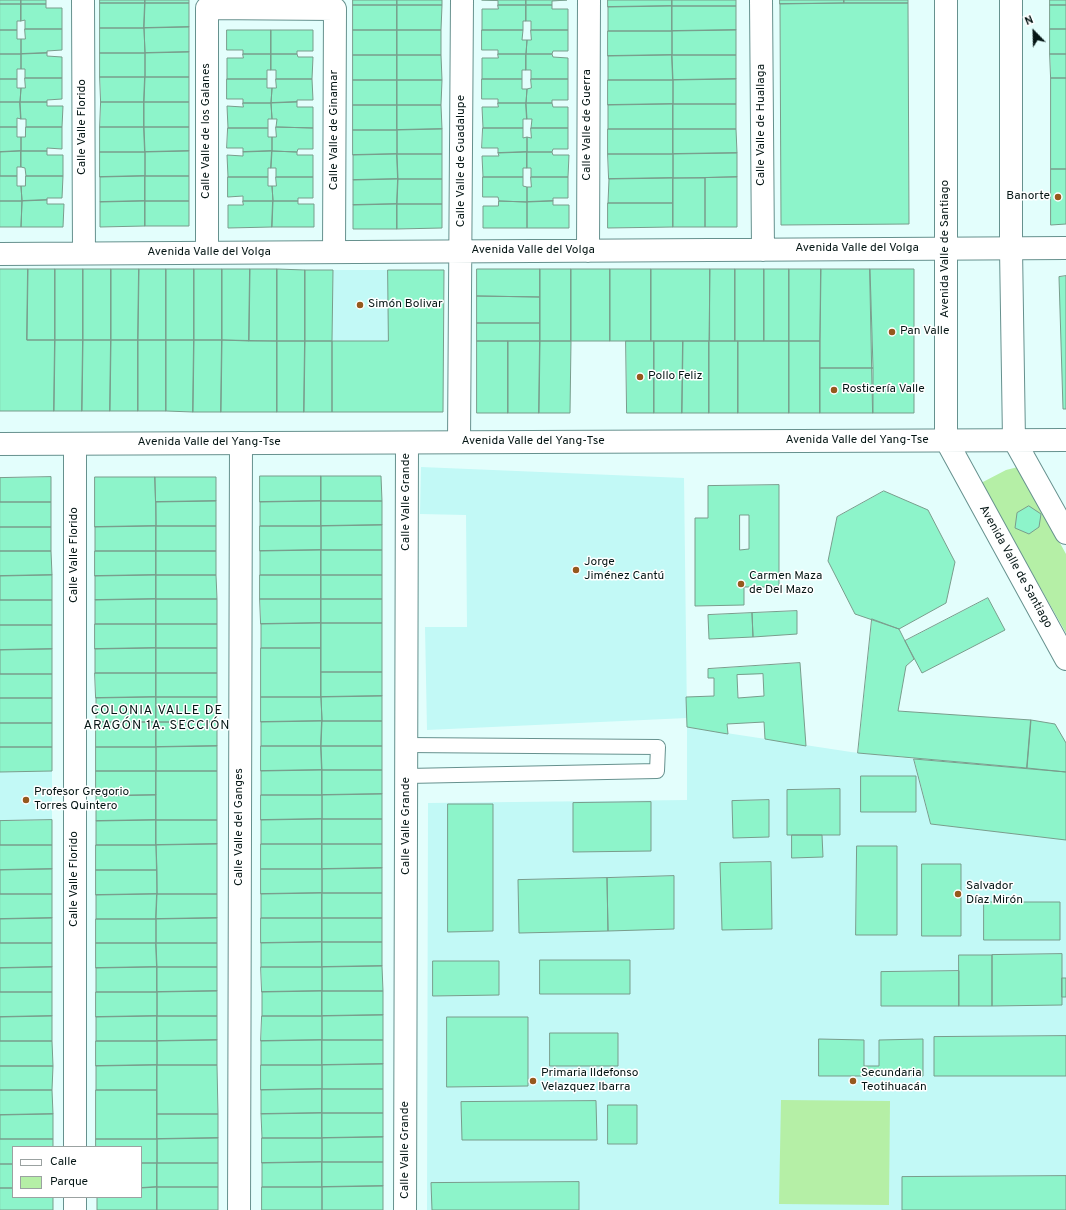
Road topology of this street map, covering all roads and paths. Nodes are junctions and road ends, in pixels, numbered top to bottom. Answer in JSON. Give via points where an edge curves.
{"nodes":[{"id":1,"x":83,"y":0,"type":"edge"},
{"id":2,"x":462,"y":0,"type":"edge"},
{"id":3,"x":588,"y":0,"type":"edge"},
{"id":4,"x":761,"y":0,"type":"edge"},
{"id":5,"x":946,"y":0,"type":"edge"},
{"id":6,"x":1011,"y":0,"type":"edge"},
{"id":7,"x":335,"y":9,"type":"joint"},
{"id":8,"x":1066,"y":248,"type":"edge"},
{"id":9,"x":946,"y":249,"type":"junction"},
{"id":10,"x":1011,"y":249,"type":"junction"},
{"id":11,"x":763,"y":250,"type":"junction"},
{"id":12,"x":462,"y":251,"type":"junction"},
{"id":13,"x":588,"y":251,"type":"junction"},
{"id":14,"x":334,"y":252,"type":"junction"},
{"id":15,"x":84,"y":253,"type":"junction"},
{"id":16,"x":207,"y":253,"type":"junction"},
{"id":17,"x":0,"y":254,"type":"edge"},
{"id":18,"x":946,"y":440,"type":"junction"},
{"id":19,"x":1014,"y":440,"type":"junction"},
{"id":20,"x":1066,"y":440,"type":"edge"},
{"id":21,"x":459,"y":442,"type":"junction"},
{"id":22,"x":241,"y":443,"type":"junction"},
{"id":23,"x":407,"y":443,"type":"junction"},
{"id":24,"x":0,"y":444,"type":"edge"},
{"id":25,"x":75,"y":444,"type":"junction"},
{"id":26,"x":1066,"y":533,"type":"edge"},
{"id":27,"x":1066,"y":659,"type":"edge"},
{"id":28,"x":407,"y":745,"type":"junction"},
{"id":29,"x":407,"y":776,"type":"junction"},
{"id":30,"x":75,"y":1146,"type":"edge"},
{"id":31,"x":75,"y":1198,"type":"edge"},
{"id":32,"x":75,"y":1210,"type":"edge"},
{"id":33,"x":239,"y":1210,"type":"edge"},
{"id":34,"x":405,"y":1210,"type":"edge"}],
"edges":[{"from":1,"to":15,"type":"street","name":"Calle Valle Florido"},
{"from":2,"to":12,"type":"street","name":"Calle Valle de Guadalupe"},
{"from":3,"to":13,"type":"street","name":"Calle Valle de Guerra"},
{"from":4,"to":11,"type":"street","name":"Calle Valle de Huallaga"},
{"from":5,"to":9,"type":"street","name":"Avenida Valle de Santiago"},
{"from":6,"to":10,"type":"street"},
{"from":7,"to":14,"type":"street","name":"Calle Valle de Ginamar"},
{"from":7,"to":16,"type":"street","name":"Calle Valle de los Galanes","via":[[207,8]]},
{"from":8,"to":10,"type":"street","name":"Avenida Valle del Volga"},
{"from":9,"to":10,"type":"street","name":"Avenida Valle del Volga"},
{"from":9,"to":11,"type":"street","name":"Avenida Valle del Volga"},
{"from":9,"to":18,"type":"street","name":"Avenida Valle de Santiago"},
{"from":10,"to":19,"type":"street"},
{"from":11,"to":13,"type":"street","name":"Avenida Valle del Volga"},
{"from":12,"to":13,"type":"street","name":"Avenida Valle del Volga"},
{"from":12,"to":14,"type":"street","name":"Avenida Valle del Volga"},
{"from":12,"to":21,"type":"street","name":"Calle Valle de Guadalupe"},
{"from":14,"to":16,"type":"street","name":"Avenida Valle del Volga"},
{"from":15,"to":16,"type":"street","name":"Avenida Valle del Volga"},
{"from":15,"to":17,"type":"street","name":"Avenida Valle del Volga"},
{"from":18,"to":19,"type":"street","name":"Avenida Valle del Yang-Tse"},
{"from":18,"to":21,"type":"street","name":"Avenida Valle del Yang-Tse"},
{"from":18,"to":27,"type":"street","name":"Avenida Valle de Santiago"},
{"from":19,"to":20,"type":"street","name":"Avenida Valle del Yang-Tse"},
{"from":19,"to":26,"type":"street"},
{"from":21,"to":23,"type":"street","name":"Avenida Valle del Yang-Tse"},
{"from":22,"to":23,"type":"street","name":"Avenida Valle del Yang-Tse"},
{"from":22,"to":25,"type":"street","name":"Avenida Valle del Yang-Tse"},
{"from":22,"to":33,"type":"street","name":"Calle Valle del Ganges"},
{"from":23,"to":28,"type":"street","name":"Calle Valle Grande"},
{"from":24,"to":25,"type":"street","name":"Avenida Valle del Yang-Tse"},
{"from":25,"to":30,"type":"street","name":"Calle Valle Florido"},
{"from":28,"to":29,"type":"street","name":"Calle Valle Grande"},
{"from":28,"to":29,"type":"lane","via":[[658,747],[657,771]]},
{"from":29,"to":34,"type":"street","name":"Calle Valle Grande"},
{"from":31,"to":32,"type":"street"}]}
